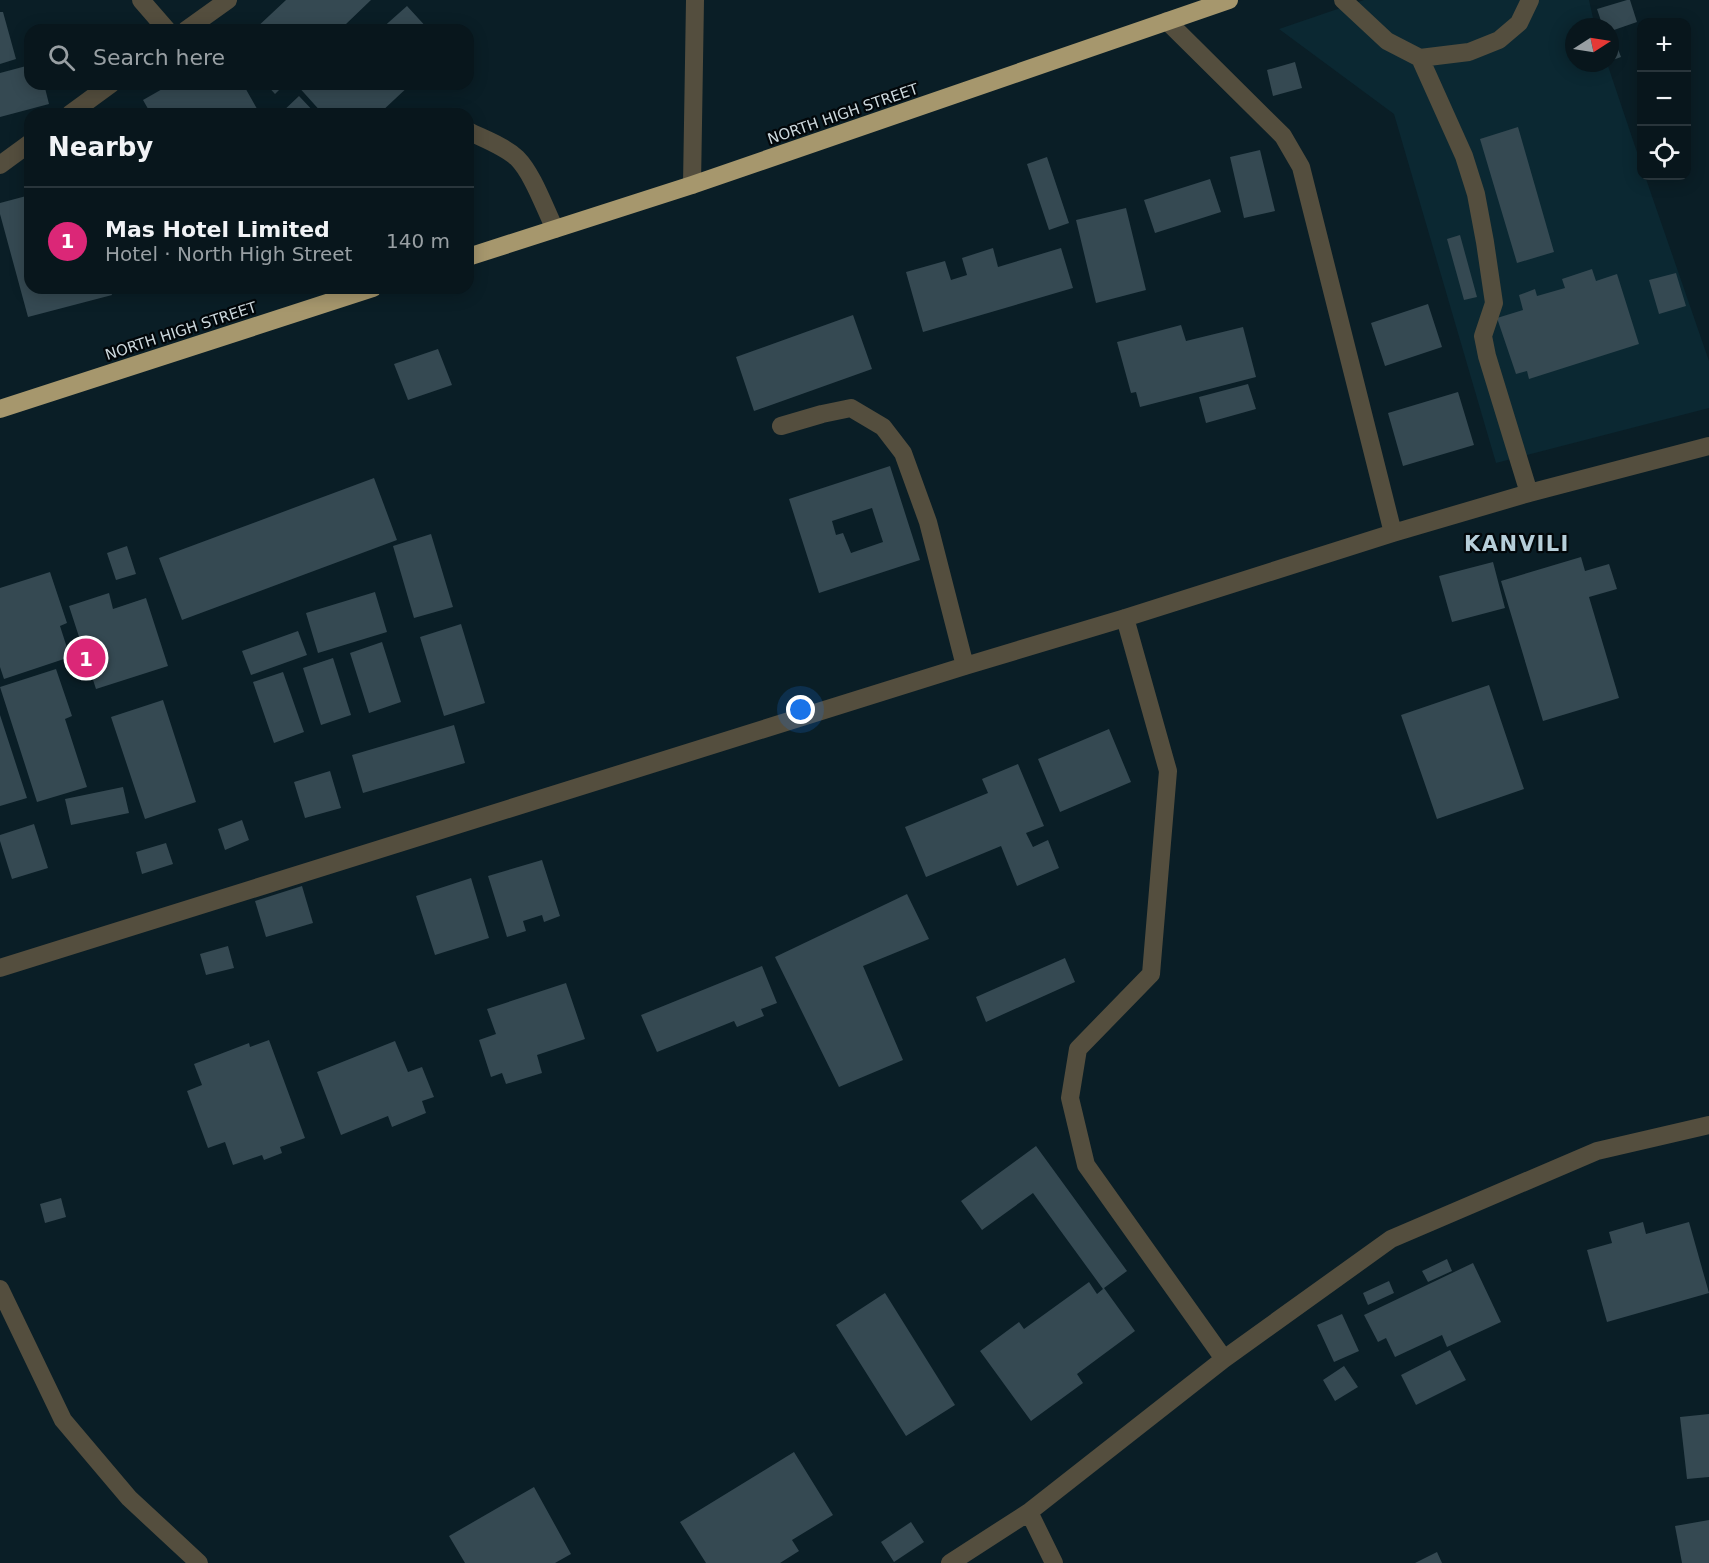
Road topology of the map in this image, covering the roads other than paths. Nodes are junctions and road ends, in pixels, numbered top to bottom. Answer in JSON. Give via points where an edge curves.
{"nodes":[{"id":1,"x":141,"y":0,"type":"edge"},
{"id":2,"x":228,"y":0,"type":"edge"},
{"id":3,"x":695,"y":0,"type":"edge"},
{"id":4,"x":1229,"y":0,"type":"edge"},
{"id":5,"x":1343,"y":0,"type":"edge"},
{"id":6,"x":1530,"y":0,"type":"edge"},
{"id":7,"x":1167,"y":21,"type":"junction"},
{"id":8,"x":162,"y":24,"type":"edge"},
{"id":9,"x":194,"y":24,"type":"edge"},
{"id":10,"x":1420,"y":57,"type":"junction"},
{"id":11,"x":103,"y":90,"type":"edge"},
{"id":12,"x":78,"y":108,"type":"edge"},
{"id":13,"x":474,"y":134,"type":"edge"},
{"id":14,"x":24,"y":147,"type":"edge"},
{"id":15,"x":0,"y":165,"type":"edge"},
{"id":16,"x":692,"y":184,"type":"junction"},
{"id":17,"x":555,"y":229,"type":"junction"},
{"id":18,"x":474,"y":255,"type":"edge"},
{"id":19,"x":355,"y":294,"type":"edge"},
{"id":20,"x":0,"y":409,"type":"edge"},
{"id":21,"x":781,"y":426,"type":"dead end"},
{"id":22,"x":1709,"y":446,"type":"edge"},
{"id":23,"x":1529,"y":493,"type":"junction"},
{"id":24,"x":1394,"y":532,"type":"junction"},
{"id":25,"x":1125,"y":618,"type":"junction"},
{"id":26,"x":965,"y":666,"type":"junction"},
{"id":27,"x":0,"y":968,"type":"edge"},
{"id":28,"x":1709,"y":1125,"type":"edge"},
{"id":29,"x":0,"y":1288,"type":"edge"},
{"id":30,"x":1224,"y":1359,"type":"junction"},
{"id":31,"x":1029,"y":1512,"type":"junction"},
{"id":32,"x":199,"y":1563,"type":"edge"},
{"id":33,"x":950,"y":1563,"type":"edge"},
{"id":34,"x":1054,"y":1563,"type":"edge"}],
"edges":[{"from":1,"to":8,"type":"street"},
{"from":2,"to":9,"type":"street"},
{"from":3,"to":16,"type":"street"},
{"from":4,"to":7,"type":"highway","name":"NORTH HIGH STREET"},
{"from":5,"to":10,"type":"street","via":[[1387,41]]},
{"from":6,"to":10,"type":"street","via":[[1519,23],[1499,40],[1469,52]]},
{"from":7,"to":16,"type":"highway","name":"NORTH HIGH STREET"},
{"from":7,"to":24,"type":"street","via":[[1282,136],[1301,167]]},
{"from":10,"to":23,"type":"street","via":[[1464,156],[1476,194],[1494,303],[1483,336]]},
{"from":11,"to":12,"type":"street"},
{"from":13,"to":17,"type":"street","via":[[517,158],[527,170]]},
{"from":14,"to":15,"type":"street"},
{"from":16,"to":17,"type":"highway","name":"NORTH HIGH STREET"},
{"from":17,"to":18,"type":"highway","name":"NORTH HIGH STREET"},
{"from":19,"to":20,"type":"highway","name":"NORTH HIGH STREET"},
{"from":21,"to":26,"type":"street","via":[[851,408],[883,427],[903,453],[928,522]]},
{"from":22,"to":23,"type":"street"},
{"from":23,"to":24,"type":"street"},
{"from":24,"to":25,"type":"street"},
{"from":25,"to":26,"type":"street"},
{"from":25,"to":30,"type":"street","via":[[1168,771],[1151,974],[1078,1049],[1070,1098],[1086,1166]]},
{"from":26,"to":27,"type":"street"},
{"from":28,"to":30,"type":"street","via":[[1597,1152],[1391,1239]]},
{"from":29,"to":32,"type":"street","via":[[63,1420],[129,1498]]},
{"from":30,"to":31,"type":"street"},
{"from":31,"to":33,"type":"street"},
{"from":31,"to":34,"type":"street"}]}
